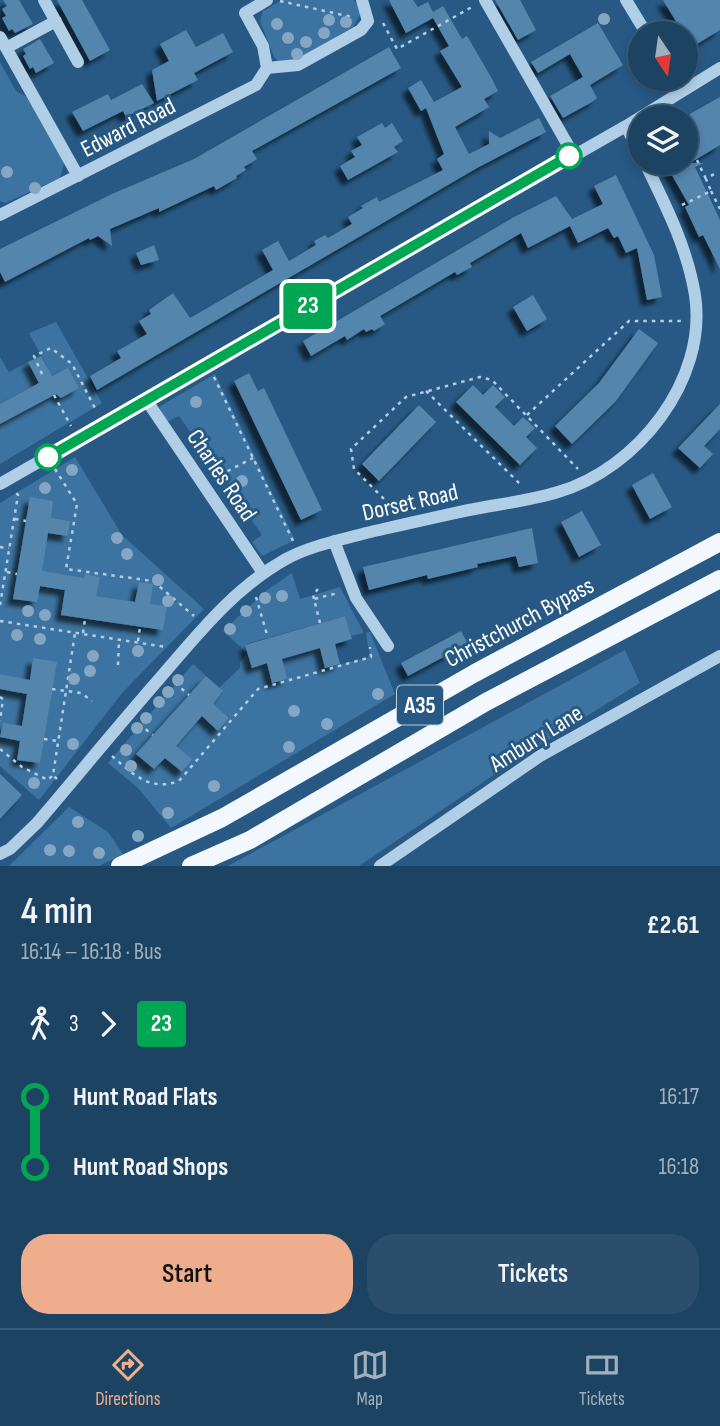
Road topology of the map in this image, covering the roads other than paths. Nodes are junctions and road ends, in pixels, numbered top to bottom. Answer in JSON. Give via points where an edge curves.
{"nodes":[{"id":1,"x":44,"y":0,"type":"edge"},
{"id":2,"x":237,"y":0,"type":"edge"},
{"id":3,"x":267,"y":0,"type":"edge"},
{"id":4,"x":362,"y":0,"type":"edge"},
{"id":5,"x":625,"y":0,"type":"edge"},
{"id":6,"x":479,"y":3,"type":"edge"},
{"id":7,"x":245,"y":13,"type":"junction"},
{"id":8,"x":56,"y":21,"type":"junction"},
{"id":9,"x":638,"y":21,"type":"edge"},
{"id":10,"x":3,"y":42,"type":"edge"},
{"id":11,"x":78,"y":62,"type":"dead end"},
{"id":12,"x":267,"y":68,"type":"junction"},
{"id":13,"x":720,"y":68,"type":"edge"},
{"id":14,"x":698,"y":81,"type":"edge"},
{"id":15,"x":682,"y":91,"type":"edge"},
{"id":16,"x":626,"y":126,"type":"junction"},
{"id":17,"x":628,"y":130,"type":"edge"},
{"id":18,"x":573,"y":154,"type":"junction"},
{"id":19,"x":651,"y":175,"type":"edge"},
{"id":20,"x":78,"y":176,"type":"junction"},
{"id":21,"x":0,"y":215,"type":"edge"},
{"id":22,"x":146,"y":401,"type":"junction"},
{"id":23,"x":3,"y":481,"type":"edge"},
{"id":24,"x":334,"y":541,"type":"junction"},
{"id":25,"x":720,"y":542,"type":"edge"},
{"id":26,"x":263,"y":573,"type":"junction"},
{"id":27,"x":720,"y":579,"type":"edge"},
{"id":28,"x":388,"y":646,"type":"dead end"},
{"id":29,"x":720,"y":656,"type":"edge"},
{"id":30,"x":0,"y":854,"type":"edge"},
{"id":31,"x":120,"y":866,"type":"edge"},
{"id":32,"x":191,"y":866,"type":"edge"},
{"id":33,"x":380,"y":866,"type":"edge"}],
"edges":[{"from":1,"to":8,"type":"street"},
{"from":2,"to":7,"type":"street"},
{"from":3,"to":7,"type":"street"},
{"from":4,"to":12,"type":"street","via":[[368,21],[361,30],[298,65]]},
{"from":5,"to":9,"type":"street"},
{"from":6,"to":18,"type":"street"},
{"from":7,"to":12,"type":"street","via":[[263,46]]},
{"from":8,"to":10,"type":"street"},
{"from":8,"to":11,"type":"street"},
{"from":10,"to":20,"type":"street"},
{"from":12,"to":20,"type":"street","name":"Edward Road","via":[[261,80],[247,90]]},
{"from":13,"to":14,"type":"street"},
{"from":15,"to":16,"type":"street"},
{"from":16,"to":17,"type":"street"},
{"from":16,"to":18,"type":"street"},
{"from":18,"to":22,"type":"street"},
{"from":19,"to":24,"type":"street","name":"Dorset Road","via":[[686,252],[696,298],[692,349],[676,396],[655,425],[626,454],[559,492]]},
{"from":20,"to":21,"type":"street","name":"Edward Road"},
{"from":22,"to":23,"type":"street"},
{"from":22,"to":26,"type":"street","name":"Charles Road"},
{"from":24,"to":26,"type":"street","name":"Dorset Road"},
{"from":24,"to":28,"type":"street","via":[[356,598]]},
{"from":25,"to":31,"type":"main road","name":"Christchurch Bypass","number":"A35","via":[[475,673],[222,818]]},
{"from":26,"to":30,"type":"street","name":"Dorset Road","via":[[205,626],[37,823]]},
{"from":27,"to":32,"type":"main road","number":"A35","via":[[486,702],[250,840]]},
{"from":29,"to":33,"type":"street","name":"Ambury Lane","via":[[540,756]]}]}
